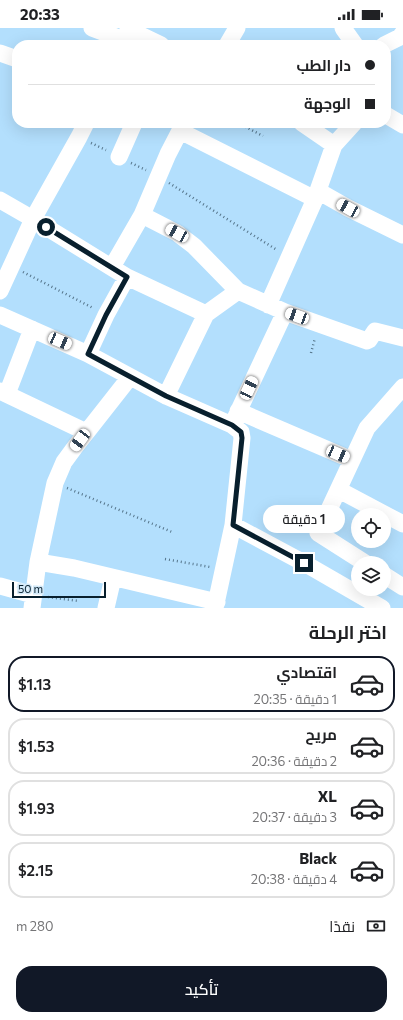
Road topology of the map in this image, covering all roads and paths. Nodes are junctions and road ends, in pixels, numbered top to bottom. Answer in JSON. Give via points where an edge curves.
{"nodes":[{"id":1,"x":92,"y":28,"type":"edge"},
{"id":2,"x":237,"y":28,"type":"edge"},
{"id":3,"x":343,"y":28,"type":"edge"},
{"id":4,"x":126,"y":35,"type":"edge"},
{"id":5,"x":144,"y":40,"type":"edge"},
{"id":6,"x":229,"y":40,"type":"edge"},
{"id":7,"x":350,"y":40,"type":"edge"},
{"id":8,"x":0,"y":53,"type":"edge"},
{"id":9,"x":12,"y":57,"type":"edge"},
{"id":10,"x":391,"y":118,"type":"edge"},
{"id":11,"x":403,"y":125,"type":"edge"},
{"id":12,"x":132,"y":128,"type":"edge"},
{"id":13,"x":182,"y":128,"type":"edge"},
{"id":14,"x":184,"y":128,"type":"edge"},
{"id":15,"x":248,"y":128,"type":"edge"},
{"id":16,"x":309,"y":128,"type":"edge"},
{"id":17,"x":349,"y":128,"type":"edge"},
{"id":18,"x":82,"y":130,"type":"edge"},
{"id":19,"x":263,"y":136,"type":"dead end"},
{"id":20,"x":334,"y":145,"type":"junction"},
{"id":21,"x":119,"y":157,"type":"junction"},
{"id":22,"x":158,"y":176,"type":"junction"},
{"id":23,"x":316,"y":195,"type":"junction"},
{"id":24,"x":0,"y":200,"type":"edge"},
{"id":25,"x":142,"y":215,"type":"junction"},
{"id":26,"x":33,"y":218,"type":"junction"},
{"id":27,"x":403,"y":235,"type":"edge"},
{"id":28,"x":289,"y":258,"type":"junction"},
{"id":29,"x":6,"y":263,"type":"edge"},
{"id":30,"x":112,"y":267,"type":"junction"},
{"id":31,"x":127,"y":277,"type":"junction"},
{"id":32,"x":0,"y":291,"type":"edge"},
{"id":33,"x":238,"y":291,"type":"junction"},
{"id":34,"x":268,"y":305,"type":"junction"},
{"id":35,"x":285,"y":312,"type":"junction"},
{"id":36,"x":206,"y":314,"type":"junction"},
{"id":37,"x":0,"y":315,"type":"edge"},
{"id":38,"x":106,"y":315,"type":"junction"},
{"id":39,"x":32,"y":329,"type":"junction"},
{"id":40,"x":403,"y":338,"type":"edge"},
{"id":41,"x":88,"y":354,"type":"junction"},
{"id":42,"x":130,"y":377,"type":"junction"},
{"id":43,"x":403,"y":387,"type":"edge"},
{"id":44,"x":3,"y":393,"type":"edge"},
{"id":45,"x":166,"y":396,"type":"junction"},
{"id":46,"x":235,"y":418,"type":"junction"},
{"id":47,"x":86,"y":432,"type":"junction"},
{"id":48,"x":352,"y":460,"type":"junction"},
{"id":49,"x":55,"y":484,"type":"junction"},
{"id":50,"x":339,"y":490,"type":"junction"},
{"id":51,"x":403,"y":524,"type":"edge"},
{"id":52,"x":233,"y":525,"type":"junction"},
{"id":53,"x":172,"y":532,"type":"dead end"},
{"id":54,"x":354,"y":556,"type":"edge"},
{"id":55,"x":165,"y":559,"type":"dead end"},
{"id":56,"x":38,"y":562,"type":"junction"},
{"id":57,"x":224,"y":569,"type":"junction"},
{"id":58,"x":113,"y":578,"type":"junction"},
{"id":59,"x":391,"y":579,"type":"edge"},
{"id":60,"x":0,"y":586,"type":"edge"},
{"id":61,"x":403,"y":587,"type":"edge"},
{"id":62,"x":79,"y":601,"type":"dead end"},
{"id":63,"x":32,"y":602,"type":"edge"},
{"id":64,"x":216,"y":605,"type":"edge"},
{"id":65,"x":106,"y":608,"type":"edge"},
{"id":66,"x":382,"y":608,"type":"edge"}],
"edges":[{"from":1,"to":4,"type":"street"},
{"from":2,"to":6,"type":"street"},
{"from":3,"to":7,"type":"street"},
{"from":4,"to":5,"type":"street"},
{"from":8,"to":9,"type":"street"},
{"from":10,"to":11,"type":"street"},
{"from":12,"to":21,"type":"street"},
{"from":13,"to":22,"type":"street"},
{"from":14,"to":23,"type":"street"},
{"from":15,"to":19,"type":"path"},
{"from":16,"to":20,"type":"street"},
{"from":17,"to":20,"type":"street"},
{"from":18,"to":21,"type":"path"},
{"from":18,"to":26,"type":"street"},
{"from":20,"to":23,"type":"street"},
{"from":21,"to":22,"type":"path"},
{"from":22,"to":25,"type":"street"},
{"from":22,"to":28,"type":"path"},
{"from":23,"to":27,"type":"street"},
{"from":23,"to":28,"type":"street"},
{"from":24,"to":26,"type":"street"},
{"from":25,"to":30,"type":"street"},
{"from":25,"to":33,"type":"street","via":[[177,233],[194,246]]},
{"from":26,"to":29,"type":"street"},
{"from":26,"to":30,"type":"street"},
{"from":28,"to":34,"type":"street"},
{"from":29,"to":32,"type":"street"},
{"from":29,"to":38,"type":"path"},
{"from":30,"to":31,"type":"street"},
{"from":31,"to":36,"type":"street"},
{"from":31,"to":38,"type":"street"},
{"from":33,"to":34,"type":"street"},
{"from":33,"to":36,"type":"street"},
{"from":34,"to":35,"type":"street"},
{"from":35,"to":40,"type":"street","via":[[367,341],[375,331]]},
{"from":35,"to":46,"type":"street"},
{"from":36,"to":45,"type":"street"},
{"from":37,"to":39,"type":"street"},
{"from":38,"to":41,"type":"street"},
{"from":39,"to":41,"type":"street"},
{"from":39,"to":44,"type":"street"},
{"from":41,"to":42,"type":"street"},
{"from":42,"to":45,"type":"street"},
{"from":42,"to":47,"type":"street"},
{"from":43,"to":48,"type":"street","via":[[367,428]]},
{"from":44,"to":47,"type":"street"},
{"from":45,"to":46,"type":"street"},
{"from":46,"to":48,"type":"street"},
{"from":46,"to":52,"type":"street","via":[[242,438]]},
{"from":47,"to":49,"type":"street","via":[[64,462]]},
{"from":48,"to":50,"type":"street"},
{"from":49,"to":53,"type":"path"},
{"from":49,"to":56,"type":"street"},
{"from":50,"to":51,"type":"street"},
{"from":50,"to":54,"type":"street","via":[[318,533]]},
{"from":52,"to":57,"type":"street"},
{"from":52,"to":66,"type":"street"},
{"from":55,"to":57,"type":"path"},
{"from":56,"to":58,"type":"street"},
{"from":56,"to":63,"type":"street"},
{"from":57,"to":64,"type":"street"},
{"from":58,"to":64,"type":"street"},
{"from":58,"to":65,"type":"street"},
{"from":59,"to":61,"type":"street"},
{"from":60,"to":63,"type":"street"},
{"from":62,"to":63,"type":"path"}]}
